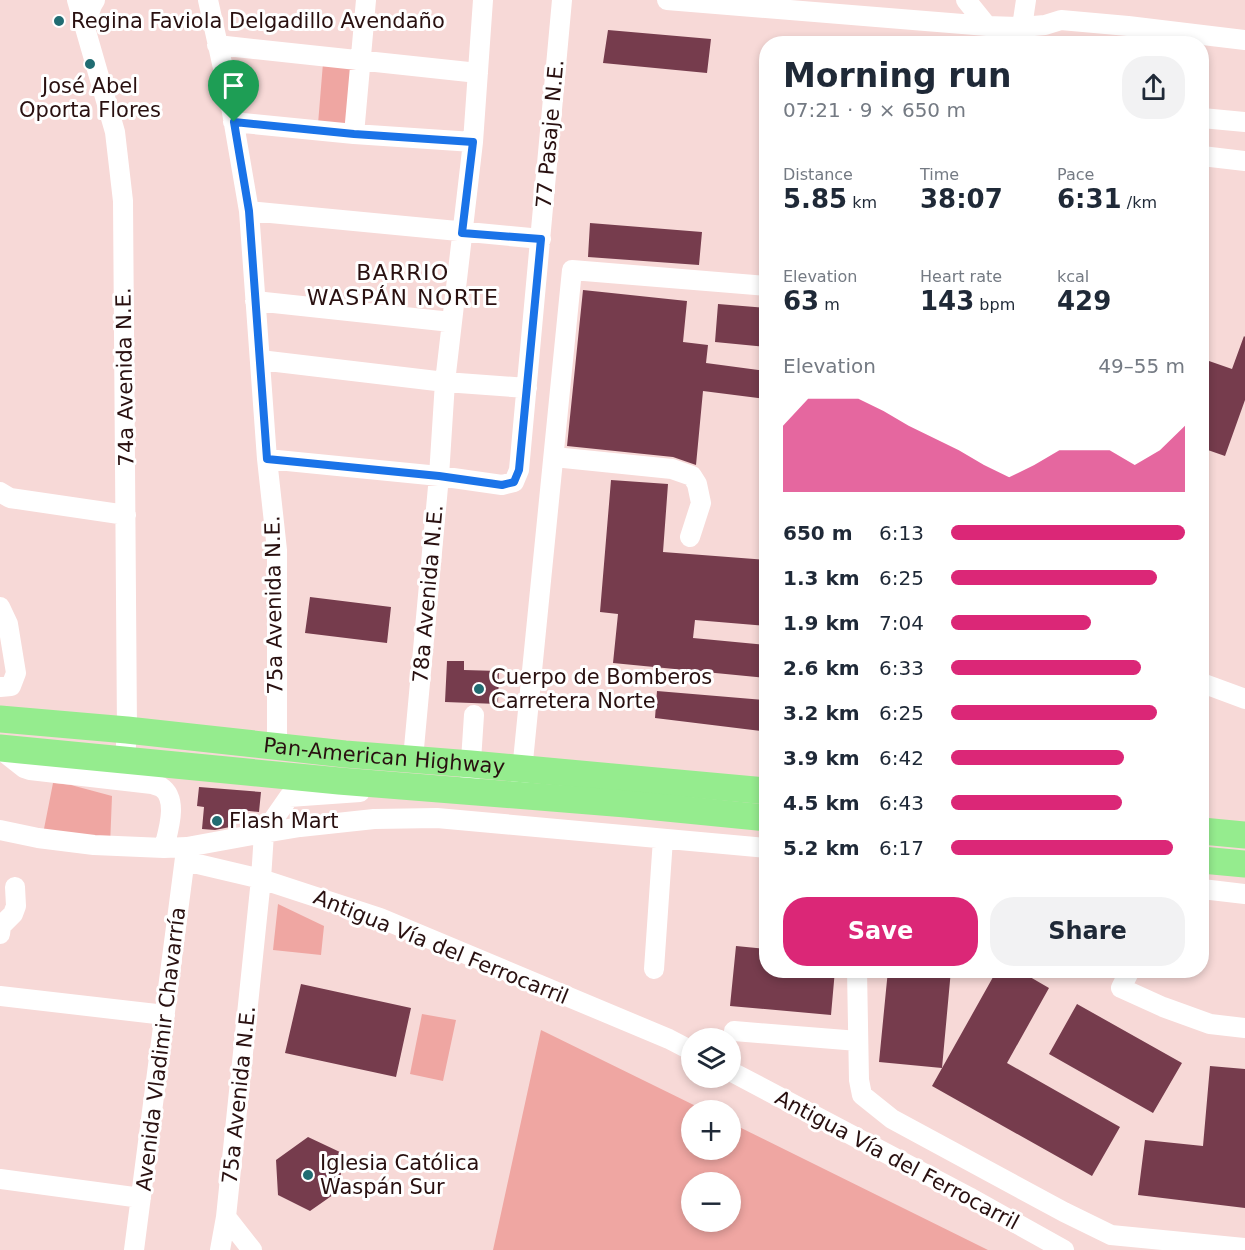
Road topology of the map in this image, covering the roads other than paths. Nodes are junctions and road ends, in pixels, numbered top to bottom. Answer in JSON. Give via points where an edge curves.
{"nodes":[{"id":1,"x":78,"y":0,"type":"edge"},
{"id":2,"x":95,"y":0,"type":"edge"},
{"id":3,"x":208,"y":0,"type":"edge"},
{"id":4,"x":366,"y":0,"type":"edge"},
{"id":5,"x":483,"y":0,"type":"edge"},
{"id":6,"x":562,"y":0,"type":"edge"},
{"id":7,"x":667,"y":0,"type":"edge"},
{"id":8,"x":869,"y":0,"type":"edge"},
{"id":9,"x":966,"y":0,"type":"edge"},
{"id":10,"x":1026,"y":0,"type":"edge"},
{"id":11,"x":884,"y":18,"type":"junction"},
{"id":12,"x":987,"y":26,"type":"junction"},
{"id":13,"x":1022,"y":27,"type":"junction"},
{"id":14,"x":87,"y":34,"type":"junction"},
{"id":15,"x":1127,"y":35,"type":"edge"},
{"id":16,"x":1151,"y":36,"type":"edge"},
{"id":17,"x":1209,"y":38,"type":"edge"},
{"id":18,"x":1245,"y":40,"type":"edge"},
{"id":19,"x":217,"y":45,"type":"junction"},
{"id":20,"x":360,"y":60,"type":"junction"},
{"id":21,"x":478,"y":74,"type":"junction"},
{"id":22,"x":1209,"y":119,"type":"edge"},
{"id":23,"x":234,"y":122,"type":"junction"},
{"id":24,"x":1245,"y":122,"type":"edge"},
{"id":25,"x":354,"y":134,"type":"junction"},
{"id":26,"x":473,"y":142,"type":"junction"},
{"id":27,"x":1209,"y":157,"type":"edge"},
{"id":28,"x":1245,"y":161,"type":"edge"},
{"id":29,"x":249,"y":211,"type":"junction"},
{"id":30,"x":462,"y":233,"type":"junction"},
{"id":31,"x":541,"y":239,"type":"junction"},
{"id":32,"x":759,"y":285,"type":"edge"},
{"id":33,"x":255,"y":301,"type":"junction"},
{"id":34,"x":451,"y":322,"type":"junction"},
{"id":35,"x":260,"y":360,"type":"junction"},
{"id":36,"x":445,"y":382,"type":"junction"},
{"id":37,"x":526,"y":388,"type":"junction"},
{"id":38,"x":554,"y":457,"type":"junction"},
{"id":39,"x":267,"y":459,"type":"junction"},
{"id":40,"x":439,"y":476,"type":"junction"},
{"id":41,"x":0,"y":492,"type":"edge"},
{"id":42,"x":126,"y":515,"type":"junction"},
{"id":43,"x":690,"y":537,"type":"dead end"},
{"id":44,"x":0,"y":607,"type":"edge"},
{"id":45,"x":1209,"y":686,"type":"edge"},
{"id":46,"x":0,"y":687,"type":"edge"},
{"id":47,"x":1245,"y":699,"type":"edge"},
{"id":48,"x":474,"y":715,"type":"dead end"},
{"id":49,"x":0,"y":719,"type":"edge"},
{"id":50,"x":127,"y":730,"type":"junction"},
{"id":51,"x":277,"y":747,"type":"junction"},
{"id":52,"x":0,"y":749,"type":"edge"},
{"id":53,"x":413,"y":759,"type":"junction"},
{"id":54,"x":126,"y":760,"type":"junction"},
{"id":55,"x":471,"y":764,"type":"junction"},
{"id":56,"x":522,"y":768,"type":"junction"},
{"id":57,"x":431,"y":788,"type":"junction"},
{"id":58,"x":759,"y":790,"type":"edge"},
{"id":59,"x":468,"y":791,"type":"junction"},
{"id":60,"x":520,"y":796,"type":"junction"},
{"id":61,"x":759,"y":817,"type":"edge"},
{"id":62,"x":0,"y":830,"type":"edge"},
{"id":63,"x":264,"y":832,"type":"junction"},
{"id":64,"x":1209,"y":832,"type":"edge"},
{"id":65,"x":1245,"y":835,"type":"edge"},
{"id":66,"x":663,"y":839,"type":"junction"},
{"id":67,"x":759,"y":847,"type":"edge"},
{"id":68,"x":164,"y":849,"type":"junction"},
{"id":69,"x":186,"y":854,"type":"junction"},
{"id":70,"x":1209,"y":861,"type":"edge"},
{"id":71,"x":1245,"y":864,"type":"edge"},
{"id":72,"x":261,"y":879,"type":"junction"},
{"id":73,"x":15,"y":887,"type":"dead end"},
{"id":74,"x":1209,"y":891,"type":"edge"},
{"id":75,"x":1245,"y":894,"type":"edge"},
{"id":76,"x":0,"y":934,"type":"edge"},
{"id":77,"x":654,"y":969,"type":"dead end"},
{"id":78,"x":857,"y":978,"type":"edge"},
{"id":79,"x":1127,"y":978,"type":"edge"},
{"id":80,"x":0,"y":996,"type":"edge"},
{"id":81,"x":165,"y":1015,"type":"junction"},
{"id":82,"x":1245,"y":1028,"type":"edge"},
{"id":83,"x":741,"y":1032,"type":"edge"},
{"id":84,"x":858,"y":1041,"type":"junction"},
{"id":85,"x":681,"y":1045,"type":"edge"},
{"id":86,"x":741,"y":1077,"type":"edge"},
{"id":87,"x":0,"y":1179,"type":"edge"},
{"id":88,"x":141,"y":1198,"type":"junction"},
{"id":89,"x":226,"y":1217,"type":"junction"},
{"id":90,"x":1245,"y":1248,"type":"edge"},
{"id":91,"x":134,"y":1250,"type":"edge"},
{"id":92,"x":220,"y":1250,"type":"edge"},
{"id":93,"x":252,"y":1250,"type":"edge"},
{"id":94,"x":1064,"y":1250,"type":"edge"}],
"edges":[{"from":1,"to":14,"type":"street","name":"74a Avenida N.E."},
{"from":2,"to":14,"type":"street"},
{"from":3,"to":19,"type":"street","name":"75a Avenida N.E."},
{"from":4,"to":20,"type":"street"},
{"from":5,"to":21,"type":"street","name":"78a Avenida N.E."},
{"from":6,"to":31,"type":"street","name":"77 Pasaje N.E."},
{"from":7,"to":11,"type":"street"},
{"from":8,"to":11,"type":"street"},
{"from":9,"to":12,"type":"street"},
{"from":10,"to":13,"type":"street"},
{"from":11,"to":12,"type":"street"},
{"from":12,"to":13,"type":"street"},
{"from":13,"to":15,"type":"street","via":[[1061,20]]},
{"from":14,"to":42,"type":"street","name":"74a Avenida N.E.","via":[[115,132],[123,201]]},
{"from":15,"to":16,"type":"street"},
{"from":17,"to":18,"type":"street"},
{"from":19,"to":20,"type":"street"},
{"from":19,"to":23,"type":"street","name":"75a Avenida N.E."},
{"from":20,"to":21,"type":"street"},
{"from":20,"to":25,"type":"street"},
{"from":21,"to":26,"type":"street","name":"78a Avenida N.E."},
{"from":22,"to":24,"type":"street"},
{"from":23,"to":25,"type":"street"},
{"from":23,"to":29,"type":"street","name":"75a Avenida N.E."},
{"from":25,"to":26,"type":"street"},
{"from":26,"to":30,"type":"street","name":"78a Avenida N.E."},
{"from":27,"to":28,"type":"street"},
{"from":29,"to":30,"type":"street"},
{"from":29,"to":33,"type":"street","name":"75a Avenida N.E."},
{"from":30,"to":31,"type":"street"},
{"from":30,"to":34,"type":"street","name":"78a Avenida N.E."},
{"from":31,"to":37,"type":"street","name":"77 Pasaje N.E."},
{"from":32,"to":38,"type":"street","via":[[572,270]]},
{"from":33,"to":34,"type":"street"},
{"from":33,"to":35,"type":"street","name":"75a Avenida N.E."},
{"from":34,"to":36,"type":"street","name":"78a Avenida N.E."},
{"from":35,"to":36,"type":"street"},
{"from":35,"to":39,"type":"street","name":"75a Avenida N.E."},
{"from":36,"to":37,"type":"street"},
{"from":36,"to":40,"type":"street","name":"78a Avenida N.E."},
{"from":37,"to":40,"type":"street","name":"77 Pasaje N.E.","via":[[519,470],[514,482],[502,485]]},
{"from":38,"to":43,"type":"street","via":[[672,469],[692,476],[701,503]]},
{"from":38,"to":56,"type":"street"},
{"from":39,"to":40,"type":"street"},
{"from":39,"to":51,"type":"street","name":"75a Avenida N.E.","via":[[277,550]]},
{"from":40,"to":53,"type":"street","name":"78a Avenida N.E."},
{"from":41,"to":42,"type":"street","via":[[10,498]]},
{"from":42,"to":50,"type":"street","name":"74a Avenida N.E."},
{"from":44,"to":46,"type":"street","via":[[8,624],[16,673],[11,686]]},
{"from":45,"to":47,"type":"street"},
{"from":48,"to":55,"type":"street"},
{"from":49,"to":50,"type":"highway","name":"Pan-American Highway"},
{"from":50,"to":51,"type":"highway","name":"Pan-American Highway"},
{"from":50,"to":54,"type":"street","name":"74a Avenida N.E."},
{"from":51,"to":53,"type":"highway","name":"Pan-American Highway"},
{"from":52,"to":54,"type":"highway","name":"Pan-American Highway"},
{"from":52,"to":68,"type":"street","via":[[30,770],[162,788],[170,798],[171,816]]},
{"from":53,"to":55,"type":"highway","name":"Pan-American Highway"},
{"from":54,"to":57,"type":"highway","name":"Pan-American Highway"},
{"from":55,"to":56,"type":"highway","name":"Pan-American Highway"},
{"from":55,"to":59,"type":"street"},
{"from":56,"to":58,"type":"highway","name":"Pan-American Highway"},
{"from":56,"to":60,"type":"street"},
{"from":57,"to":59,"type":"highway","name":"Pan-American Highway"},
{"from":57,"to":63,"type":"street","via":[[289,797]]},
{"from":59,"to":60,"type":"highway","name":"Pan-American Highway"},
{"from":60,"to":61,"type":"highway","name":"Pan-American Highway"},
{"from":62,"to":68,"type":"street","via":[[94,845]]},
{"from":63,"to":66,"type":"street","via":[[374,819],[437,818]]},
{"from":63,"to":69,"type":"street"},
{"from":63,"to":72,"type":"street","name":"75a Avenida N.E."},
{"from":64,"to":65,"type":"highway"},
{"from":66,"to":67,"type":"street"},
{"from":66,"to":77,"type":"street"},
{"from":68,"to":69,"type":"street"},
{"from":69,"to":72,"type":"street","name":"Antigua Vía del Ferrocarril"},
{"from":69,"to":81,"type":"street","name":"Avenida Vladimir Chavarría"},
{"from":70,"to":71,"type":"highway"},
{"from":72,"to":85,"type":"street","name":"Antigua Vía del Ferrocarril","via":[[380,918]]},
{"from":72,"to":89,"type":"street","name":"75a Avenida N.E."},
{"from":73,"to":76,"type":"street","via":[[14,914],[1,926]]},
{"from":74,"to":75,"type":"street"},
{"from":78,"to":84,"type":"street"},
{"from":79,"to":82,"type":"street","via":[[1121,988],[1163,1006],[1210,1024]]},
{"from":80,"to":81,"type":"street"},
{"from":81,"to":88,"type":"street","name":"Avenida Vladimir Chavarría"},
{"from":83,"to":84,"type":"street"},
{"from":84,"to":90,"type":"street","via":[[862,1095],[892,1119],[1064,1212],[1111,1235]]},
{"from":86,"to":94,"type":"street","name":"Antigua Vía del Ferrocarril"},
{"from":87,"to":88,"type":"street"},
{"from":88,"to":91,"type":"street","name":"Avenida Vladimir Chavarría"},
{"from":89,"to":92,"type":"street","name":"75a Avenida N.E."},
{"from":89,"to":93,"type":"street"}]}
